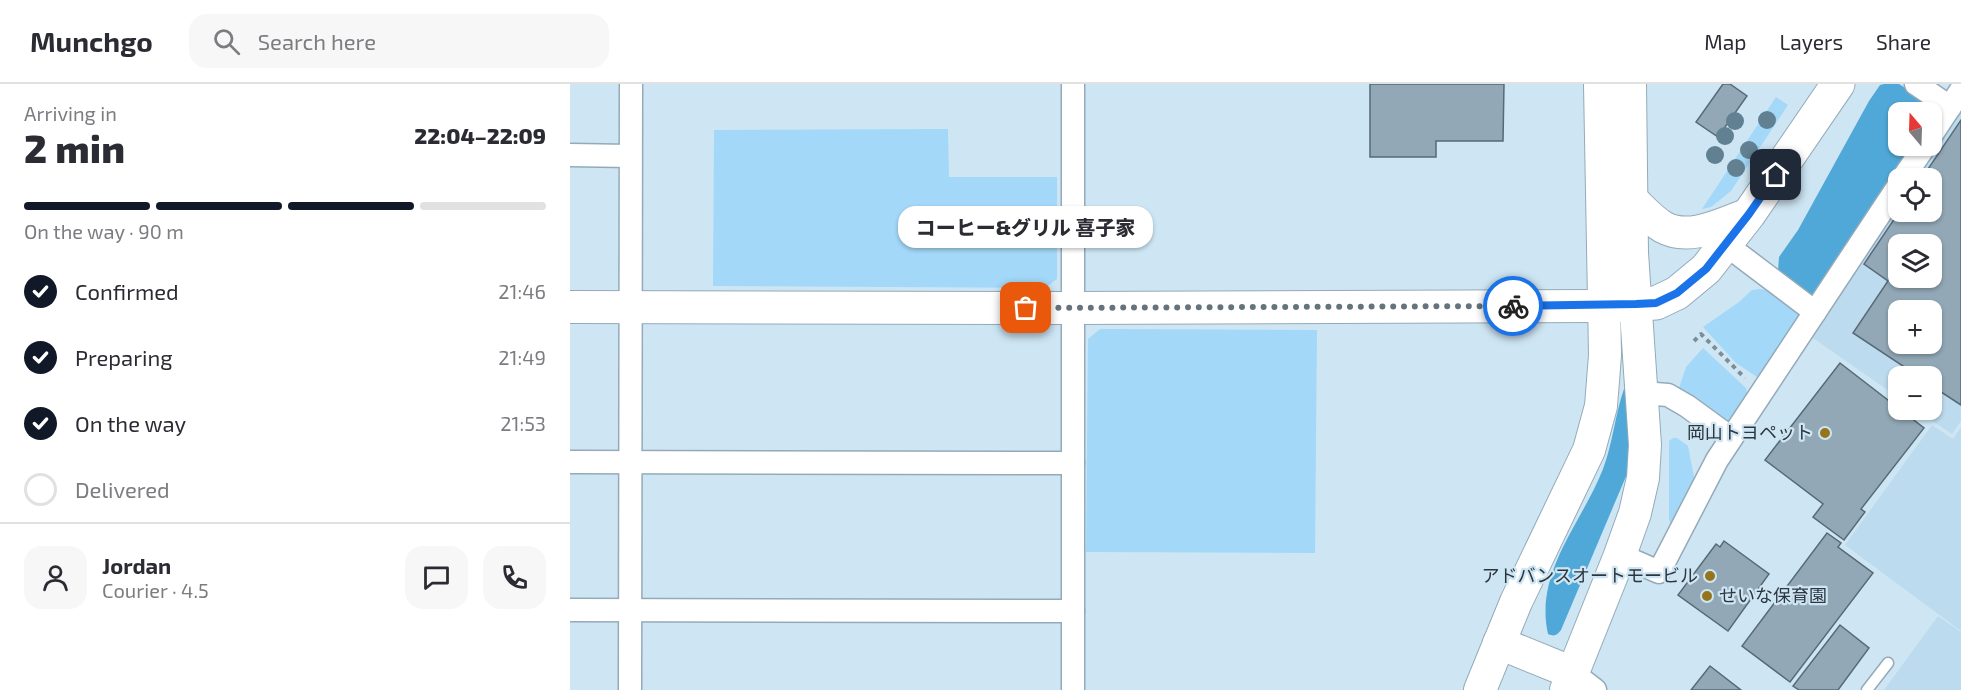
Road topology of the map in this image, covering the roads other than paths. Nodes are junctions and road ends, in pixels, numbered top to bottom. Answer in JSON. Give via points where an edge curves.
{"nodes":[{"id":1,"x":631,"y":84,"type":"edge"},
{"id":2,"x":1072,"y":84,"type":"edge"},
{"id":3,"x":1600,"y":84,"type":"edge"},
{"id":4,"x":1630,"y":84,"type":"edge"},
{"id":5,"x":1838,"y":84,"type":"edge"},
{"id":6,"x":1916,"y":84,"type":"edge"},
{"id":7,"x":1956,"y":99,"type":"edge"},
{"id":8,"x":1942,"y":119,"type":"edge"},
{"id":9,"x":570,"y":155,"type":"edge"},
{"id":10,"x":630,"y":156,"type":"junction"},
{"id":11,"x":1630,"y":199,"type":"junction"},
{"id":12,"x":1888,"y":201,"type":"edge"},
{"id":13,"x":1749,"y":214,"type":"junction"},
{"id":14,"x":1725,"y":244,"type":"junction"},
{"id":15,"x":1636,"y":304,"type":"junction"},
{"id":16,"x":1604,"y":306,"type":"junction"},
{"id":17,"x":570,"y":307,"type":"edge"},
{"id":18,"x":630,"y":307,"type":"junction"},
{"id":19,"x":1073,"y":308,"type":"junction"},
{"id":20,"x":1815,"y":312,"type":"junction"},
{"id":21,"x":1642,"y":393,"type":"junction"},
{"id":22,"x":1731,"y":438,"type":"junction"},
{"id":23,"x":570,"y":462,"type":"edge"},
{"id":24,"x":630,"y":462,"type":"junction"},
{"id":25,"x":1073,"y":463,"type":"junction"},
{"id":26,"x":1620,"y":555,"type":"junction"},
{"id":27,"x":570,"y":610,"type":"edge"},
{"id":28,"x":630,"y":611,"type":"junction"},
{"id":29,"x":1073,"y":611,"type":"junction"},
{"id":30,"x":1499,"y":643,"type":"junction"},
{"id":31,"x":1888,"y":663,"type":"dead end"},
{"id":32,"x":1578,"y":684,"type":"edge"},
{"id":33,"x":630,"y":690,"type":"edge"},
{"id":34,"x":1073,"y":690,"type":"edge"},
{"id":35,"x":1480,"y":690,"type":"edge"},
{"id":36,"x":1867,"y":690,"type":"edge"}],
"edges":[{"from":1,"to":10,"type":"street"},
{"from":2,"to":19,"type":"street"},
{"from":3,"to":16,"type":"street"},
{"from":4,"to":11,"type":"street"},
{"from":5,"to":13,"type":"main road"},
{"from":6,"to":7,"type":"street"},
{"from":7,"to":8,"type":"street"},
{"from":9,"to":10,"type":"street"},
{"from":10,"to":18,"type":"street"},
{"from":11,"to":13,"type":"street","via":[[1663,227],[1679,232],[1695,233]]},
{"from":11,"to":15,"type":"street"},
{"from":12,"to":20,"type":"street"},
{"from":13,"to":14,"type":"main road"},
{"from":14,"to":15,"type":"main road","via":[[1706,269],[1677,293],[1656,303]]},
{"from":14,"to":20,"type":"street"},
{"from":15,"to":16,"type":"main road"},
{"from":15,"to":21,"type":"street"},
{"from":16,"to":19,"type":"street"},
{"from":16,"to":30,"type":"street","via":[[1601,406],[1589,450]]},
{"from":17,"to":18,"type":"street"},
{"from":18,"to":19,"type":"street"},
{"from":18,"to":24,"type":"street"},
{"from":19,"to":25,"type":"street"},
{"from":20,"to":22,"type":"street"},
{"from":21,"to":22,"type":"street","via":[[1668,395]]},
{"from":21,"to":26,"type":"street","via":[[1643,478]]},
{"from":22,"to":26,"type":"street","via":[[1659,572]]},
{"from":23,"to":24,"type":"street"},
{"from":24,"to":25,"type":"street"},
{"from":24,"to":28,"type":"street"},
{"from":25,"to":29,"type":"street"},
{"from":26,"to":32,"type":"street"},
{"from":27,"to":28,"type":"street"},
{"from":28,"to":29,"type":"street"},
{"from":28,"to":33,"type":"street"},
{"from":29,"to":34,"type":"street"},
{"from":30,"to":32,"type":"street"},
{"from":30,"to":35,"type":"street"},
{"from":31,"to":36,"type":"lane"}]}
